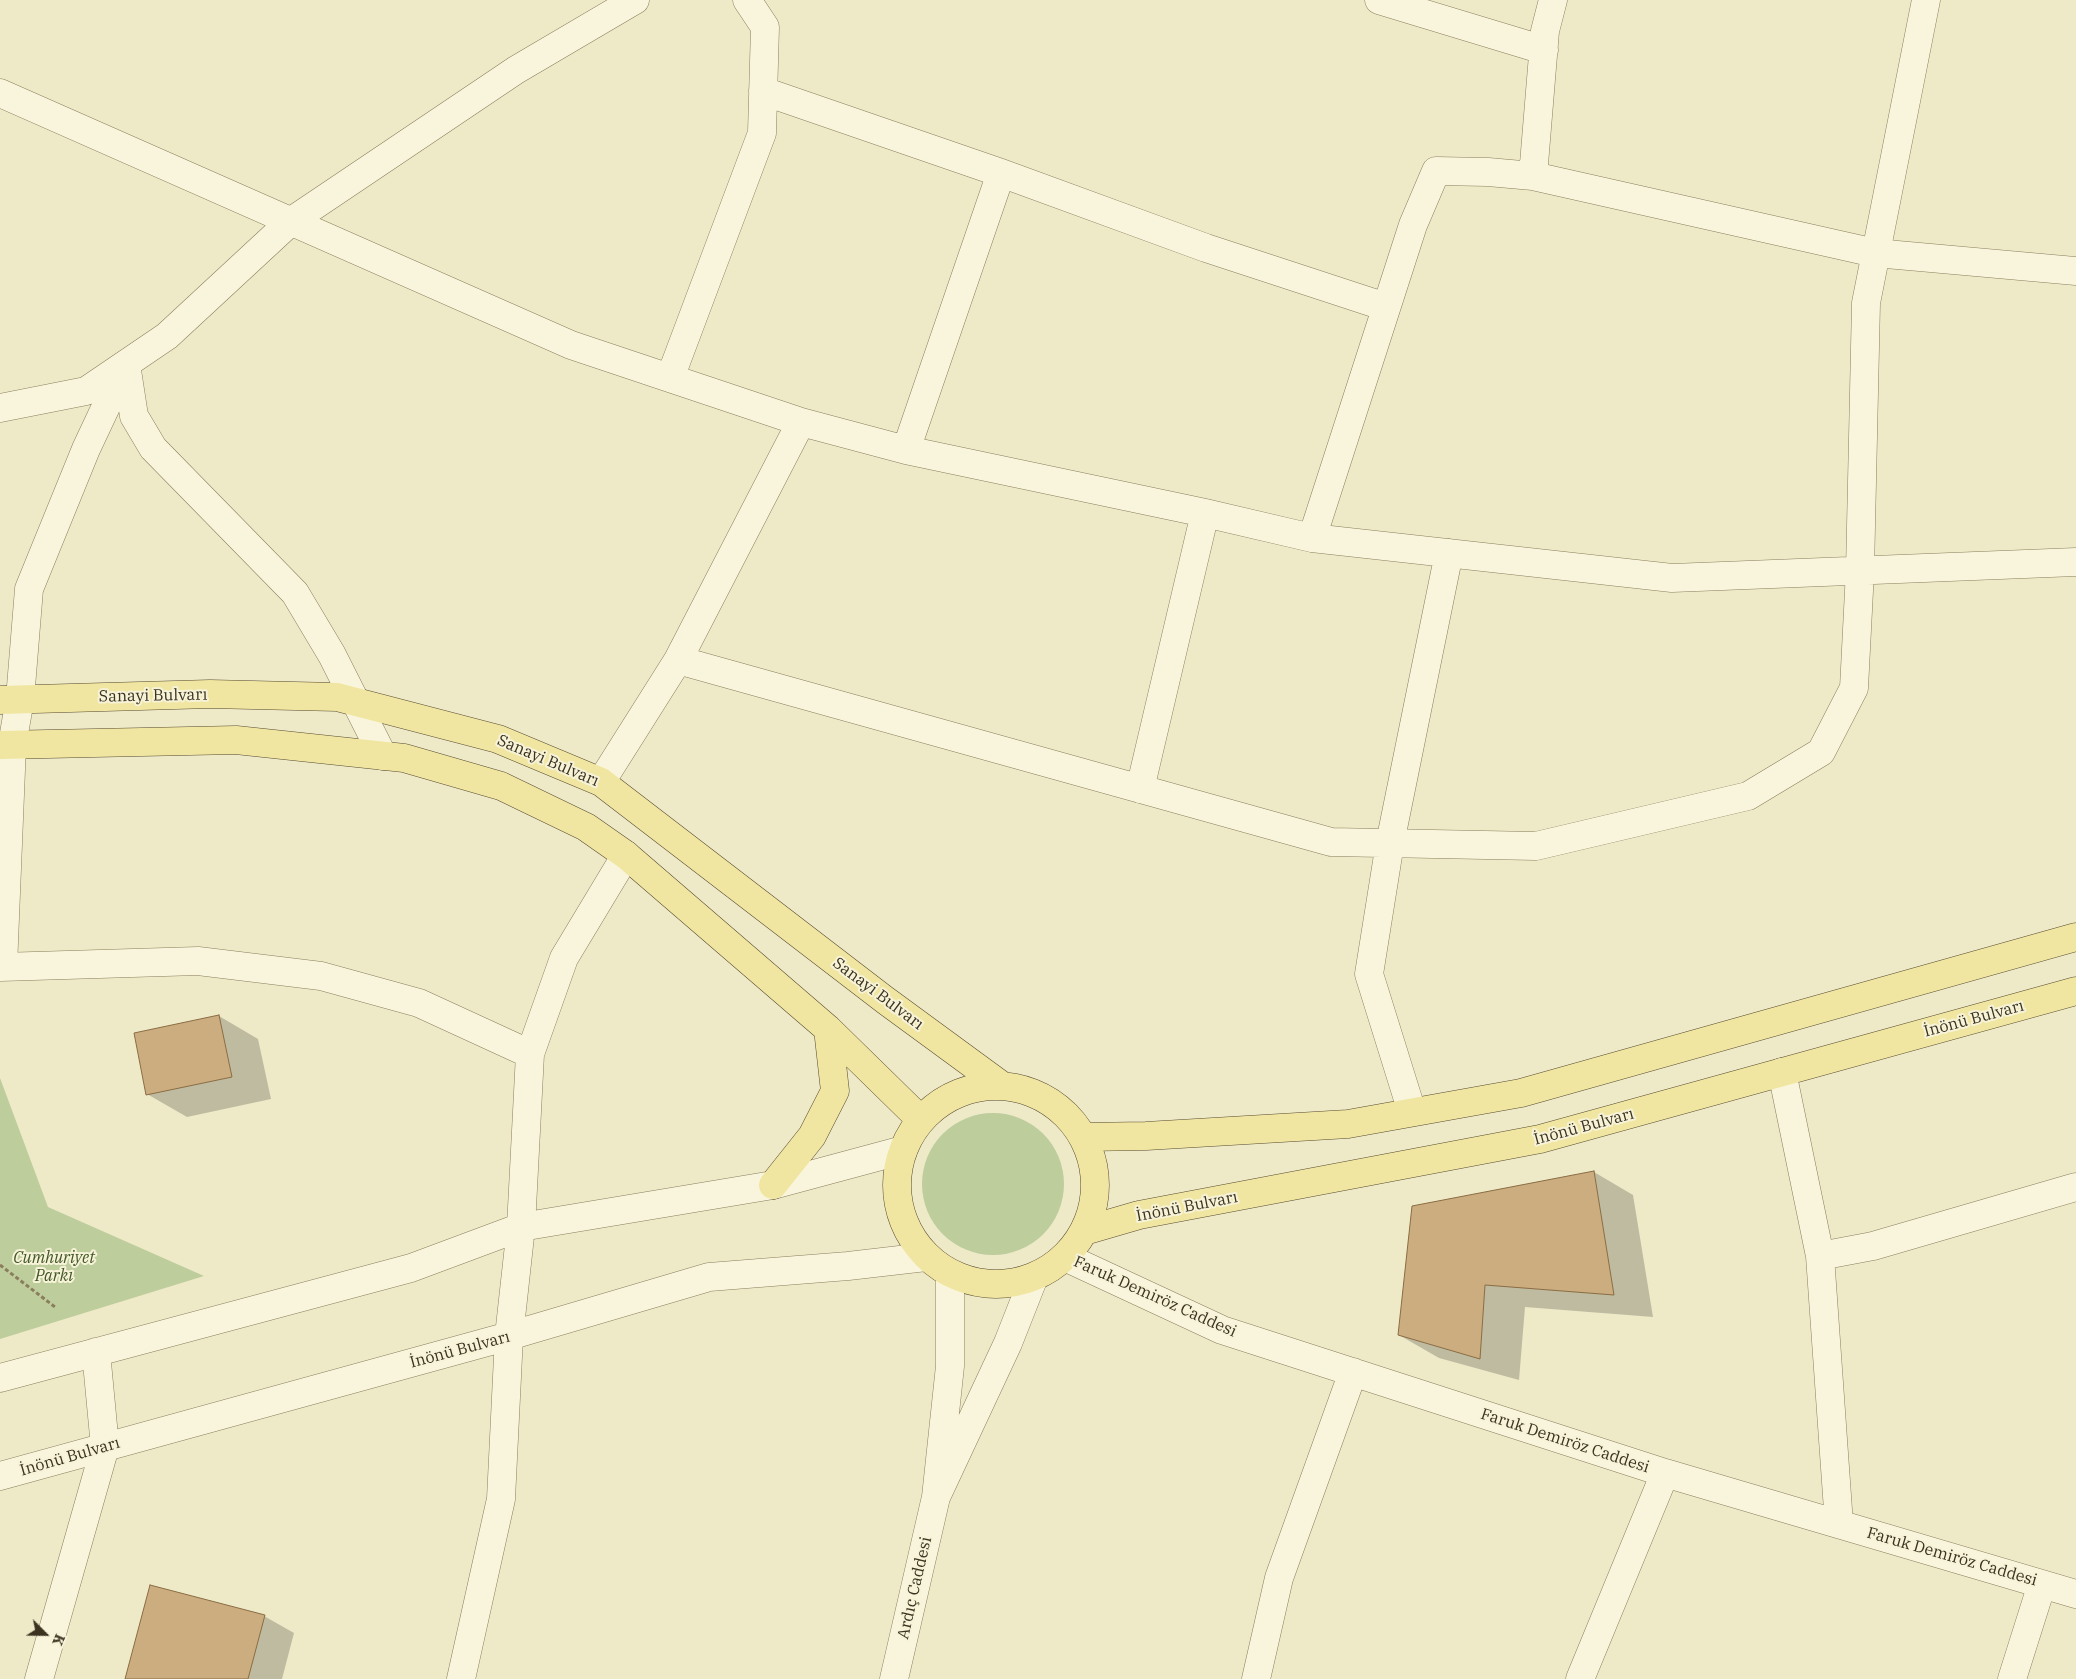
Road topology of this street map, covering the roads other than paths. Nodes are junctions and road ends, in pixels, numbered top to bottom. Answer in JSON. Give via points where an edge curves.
{"nodes":[{"id":1,"x":635,"y":0,"type":"edge"},
{"id":2,"x":1379,"y":0,"type":"edge"},
{"id":3,"x":1553,"y":0,"type":"edge"},
{"id":4,"x":1926,"y":0,"type":"edge"},
{"id":5,"x":750,"y":1,"type":"edge"},
{"id":6,"x":1544,"y":50,"type":"junction"},
{"id":7,"x":763,"y":91,"type":"junction"},
{"id":8,"x":0,"y":93,"type":"edge"},
{"id":9,"x":1001,"y":173,"type":"junction"},
{"id":10,"x":1533,"y":176,"type":"junction"},
{"id":11,"x":290,"y":222,"type":"junction"},
{"id":12,"x":1876,"y":253,"type":"junction"},
{"id":13,"x":2076,"y":271,"type":"edge"},
{"id":14,"x":1386,"y":307,"type":"junction"},
{"id":15,"x":126,"y":364,"type":"junction"},
{"id":16,"x":670,"y":378,"type":"junction"},
{"id":17,"x":0,"y":408,"type":"edge"},
{"id":18,"x":801,"y":422,"type":"junction"},
{"id":19,"x":906,"y":450,"type":"junction"},
{"id":20,"x":1205,"y":513,"type":"junction"},
{"id":21,"x":1312,"y":538,"type":"junction"},
{"id":22,"x":1448,"y":553,"type":"junction"},
{"id":23,"x":2076,"y":562,"type":"edge"},
{"id":24,"x":1860,"y":571,"type":"junction"},
{"id":25,"x":678,"y":660,"type":"junction"},
{"id":26,"x":10,"y":699,"type":"edge"},
{"id":27,"x":355,"y":702,"type":"junction"},
{"id":28,"x":6,"y":745,"type":"edge"},
{"id":29,"x":383,"y":756,"type":"junction"},
{"id":30,"x":601,"y":782,"type":"junction"},
{"id":31,"x":1140,"y":789,"type":"junction"},
{"id":32,"x":1390,"y":843,"type":"junction"},
{"id":33,"x":626,"y":855,"type":"junction"},
{"id":34,"x":2076,"y":938,"type":"edge"},
{"id":35,"x":2,"y":967,"type":"edge"},
{"id":36,"x":2076,"y":991,"type":"edge"},
{"id":37,"x":828,"y":1029,"type":"junction"},
{"id":38,"x":530,"y":1054,"type":"junction"},
{"id":39,"x":1782,"y":1072,"type":"junction"},
{"id":40,"x":1001,"y":1086,"type":"junction"},
{"id":41,"x":1412,"y":1112,"type":"junction"},
{"id":42,"x":920,"y":1118,"type":"junction"},
{"id":43,"x":1083,"y":1137,"type":"junction"},
{"id":44,"x":903,"y":1150,"type":"junction"},
{"id":45,"x":773,"y":1184,"type":"junction"},
{"id":46,"x":2076,"y":1187,"type":"edge"},
{"id":47,"x":521,"y":1227,"type":"junction"},
{"id":48,"x":1084,"y":1231,"type":"junction"},
{"id":49,"x":1820,"y":1256,"type":"junction"},
{"id":50,"x":926,"y":1257,"type":"junction"},
{"id":51,"x":1065,"y":1257,"type":"junction"},
{"id":52,"x":950,"y":1274,"type":"junction"},
{"id":53,"x":1034,"y":1277,"type":"junction"},
{"id":54,"x":509,"y":1336,"type":"junction"},
{"id":55,"x":96,"y":1352,"type":"junction"},
{"id":56,"x":1353,"y":1372,"type":"junction"},
{"id":57,"x":0,"y":1378,"type":"edge"},
{"id":58,"x":105,"y":1447,"type":"junction"},
{"id":59,"x":1665,"y":1473,"type":"junction"},
{"id":60,"x":0,"y":1476,"type":"edge"},
{"id":61,"x":936,"y":1497,"type":"junction"},
{"id":62,"x":1839,"y":1524,"type":"junction"},
{"id":63,"x":2042,"y":1584,"type":"junction"},
{"id":64,"x":2076,"y":1594,"type":"edge"},
{"id":65,"x":39,"y":1679,"type":"edge"},
{"id":66,"x":461,"y":1679,"type":"edge"},
{"id":67,"x":894,"y":1679,"type":"edge"},
{"id":68,"x":1256,"y":1679,"type":"edge"},
{"id":69,"x":1580,"y":1679,"type":"edge"},
{"id":70,"x":2012,"y":1679,"type":"edge"}],
"edges":[{"from":1,"to":11,"type":"street","via":[[516,70]]},
{"from":2,"to":6,"type":"street"},
{"from":3,"to":6,"type":"street"},
{"from":4,"to":12,"type":"street"},
{"from":5,"to":7,"type":"street","via":[[765,27]]},
{"from":6,"to":10,"type":"street"},
{"from":7,"to":9,"type":"street"},
{"from":7,"to":16,"type":"street","via":[[762,133]]},
{"from":8,"to":11,"type":"street"},
{"from":9,"to":14,"type":"street","via":[[1206,248]]},
{"from":9,"to":19,"type":"street"},
{"from":10,"to":12,"type":"street"},
{"from":10,"to":14,"type":"street","via":[[1436,171],[1413,225]]},
{"from":11,"to":15,"type":"street","via":[[167,336]]},
{"from":11,"to":16,"type":"street","via":[[571,345]]},
{"from":12,"to":13,"type":"street"},
{"from":12,"to":24,"type":"street","via":[[1866,303]]},
{"from":14,"to":21,"type":"street"},
{"from":15,"to":17,"type":"street","via":[[86,391]]},
{"from":15,"to":26,"type":"street","via":[[86,449],[29,590]]},
{"from":15,"to":27,"type":"street","via":[[134,416],[153,448],[295,593],[332,655]]},
{"from":16,"to":18,"type":"street"},
{"from":18,"to":19,"type":"street"},
{"from":18,"to":25,"type":"street"},
{"from":19,"to":20,"type":"street"},
{"from":20,"to":21,"type":"street"},
{"from":20,"to":31,"type":"street"},
{"from":21,"to":22,"type":"street"},
{"from":22,"to":24,"type":"street","via":[[1672,578]]},
{"from":22,"to":32,"type":"street"},
{"from":23,"to":24,"type":"street"},
{"from":24,"to":32,"type":"street","via":[[1854,688],[1821,752],[1748,796],[1536,846]]},
{"from":25,"to":30,"type":"street"},
{"from":25,"to":31,"type":"street"},
{"from":26,"to":27,"type":"main road","name":"Sanayi Bulvarı","via":[[210,694],[337,698]]},
{"from":26,"to":28,"type":"street"},
{"from":27,"to":29,"type":"street"},
{"from":27,"to":30,"type":"main road","name":"Sanayi Bulvarı","via":[[498,739]]},
{"from":28,"to":29,"type":"main road","via":[[236,740]]},
{"from":28,"to":35,"type":"street"},
{"from":29,"to":33,"type":"main road","via":[[404,758],[501,786],[586,827]]},
{"from":30,"to":40,"type":"main road","name":"Sanayi Bulvarı"},
{"from":31,"to":32,"type":"street","via":[[1330,842]]},
{"from":32,"to":41,"type":"street","via":[[1369,974]]},
{"from":33,"to":37,"type":"main road"},
{"from":33,"to":38,"type":"street","via":[[564,958]]},
{"from":34,"to":41,"type":"main road","via":[[1521,1093]]},
{"from":35,"to":38,"type":"street","via":[[198,961],[320,976],[419,1003]]},
{"from":36,"to":39,"type":"main road","name":"İnönü Bulvarı"},
{"from":37,"to":42,"type":"main road"},
{"from":37,"to":45,"type":"main road","via":[[835,1091],[812,1136]]},
{"from":38,"to":47,"type":"street"},
{"from":39,"to":48,"type":"main road","name":"İnönü Bulvarı","via":[[1540,1139],[1138,1215]]},
{"from":39,"to":49,"type":"street"},
{"from":40,"to":42,"type":"main road","via":[[970,1088]]},
{"from":40,"to":43,"type":"main road","via":[[1034,1092],[1062,1111]]},
{"from":41,"to":43,"type":"main road","via":[[1348,1124]]},
{"from":42,"to":44,"type":"main road"},
{"from":43,"to":48,"type":"main road","via":[[1094,1168],[1094,1200]]},
{"from":44,"to":45,"type":"street"},
{"from":44,"to":50,"type":"main road","via":[[896,1178],[898,1207],[909,1234]]},
{"from":45,"to":47,"type":"street"},
{"from":46,"to":49,"type":"street","via":[[1873,1246]]},
{"from":47,"to":54,"type":"street"},
{"from":47,"to":55,"type":"street","via":[[411,1268]]},
{"from":48,"to":51,"type":"main road"},
{"from":49,"to":62,"type":"street"},
{"from":50,"to":52,"type":"main road"},
{"from":50,"to":54,"type":"street","name":"İnönü Bulvarı","via":[[709,1277]]},
{"from":51,"to":53,"type":"main road"},
{"from":51,"to":56,"type":"street","name":"Faruk Demiröz Caddesi","via":[[1222,1330]]},
{"from":52,"to":53,"type":"main road","via":[[978,1283],[1006,1284]]},
{"from":52,"to":61,"type":"street","via":[[950,1366]]},
{"from":53,"to":61,"type":"street","via":[[1008,1343]]},
{"from":54,"to":58,"type":"street","name":"İnönü Bulvarı"},
{"from":54,"to":66,"type":"street","via":[[501,1499]]},
{"from":55,"to":57,"type":"street"},
{"from":55,"to":58,"type":"street"},
{"from":56,"to":59,"type":"street","name":"Faruk Demiröz Caddesi"},
{"from":56,"to":68,"type":"street","via":[[1279,1578]]},
{"from":58,"to":60,"type":"street","name":"İnönü Bulvarı"},
{"from":58,"to":65,"type":"street"},
{"from":59,"to":62,"type":"street","name":"Faruk Demiröz Caddesi"},
{"from":59,"to":69,"type":"street"},
{"from":61,"to":67,"type":"street","name":"Ardıç Caddesi"},
{"from":62,"to":63,"type":"street","name":"Faruk Demiröz Caddesi"},
{"from":63,"to":64,"type":"street","name":"Faruk Demiröz Caddesi"},
{"from":63,"to":70,"type":"street"}]}
